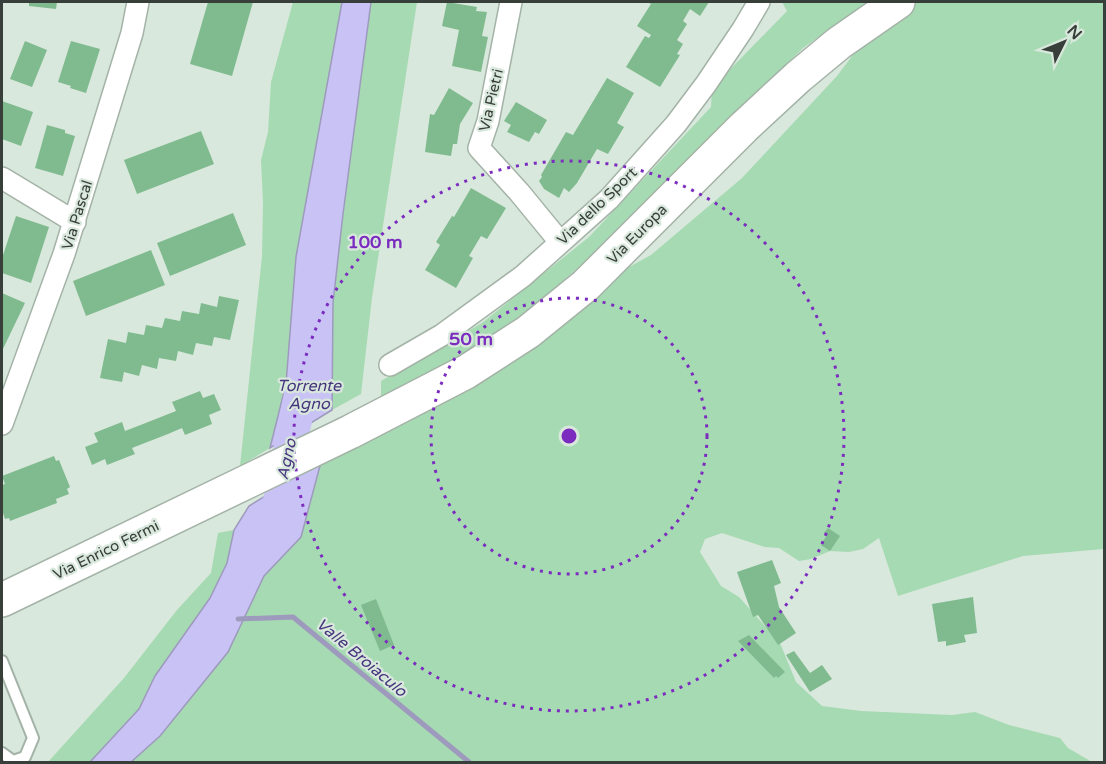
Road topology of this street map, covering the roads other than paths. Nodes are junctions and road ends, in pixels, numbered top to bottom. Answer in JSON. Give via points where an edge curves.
{"nodes":[{"id":1,"x":138,"y":2,"type":"edge"},
{"id":2,"x":511,"y":2,"type":"edge"},
{"id":3,"x":759,"y":2,"type":"edge"},
{"id":4,"x":898,"y":2,"type":"edge"},
{"id":5,"x":2,"y":178,"type":"edge"},
{"id":6,"x":75,"y":222,"type":"junction"},
{"id":7,"x":560,"y":242,"type":"junction"},
{"id":8,"x":390,"y":365,"type":"dead end"},
{"id":9,"x":2,"y":424,"type":"edge"},
{"id":10,"x":211,"y":499,"type":"joint"},
{"id":11,"x":2,"y":600,"type":"edge"},
{"id":12,"x":2,"y":661,"type":"edge"},
{"id":13,"x":2,"y":753,"type":"edge"}],
"edges":[{"from":1,"to":6,"type":"street","name":"Via Pascal"},
{"from":2,"to":7,"type":"street","name":"Via Pietri","via":[[480,148]]},
{"from":3,"to":7,"type":"street","name":"Via dello Sport","via":[[676,124],[609,199]]},
{"from":4,"to":10,"type":"main road","name":"Via Europa","via":[[838,43],[798,77],[586,285],[528,332],[466,372]]},
{"from":5,"to":6,"type":"street"},
{"from":6,"to":9,"type":"street","name":"Via Pascal"},
{"from":7,"to":8,"type":"street","name":"Via dello Sport","via":[[489,302]]},
{"from":10,"to":11,"type":"main road","name":"Via Enrico Fermi"},
{"from":12,"to":13,"type":"lane","via":[[33,738],[25,757],[13,760]]}]}
